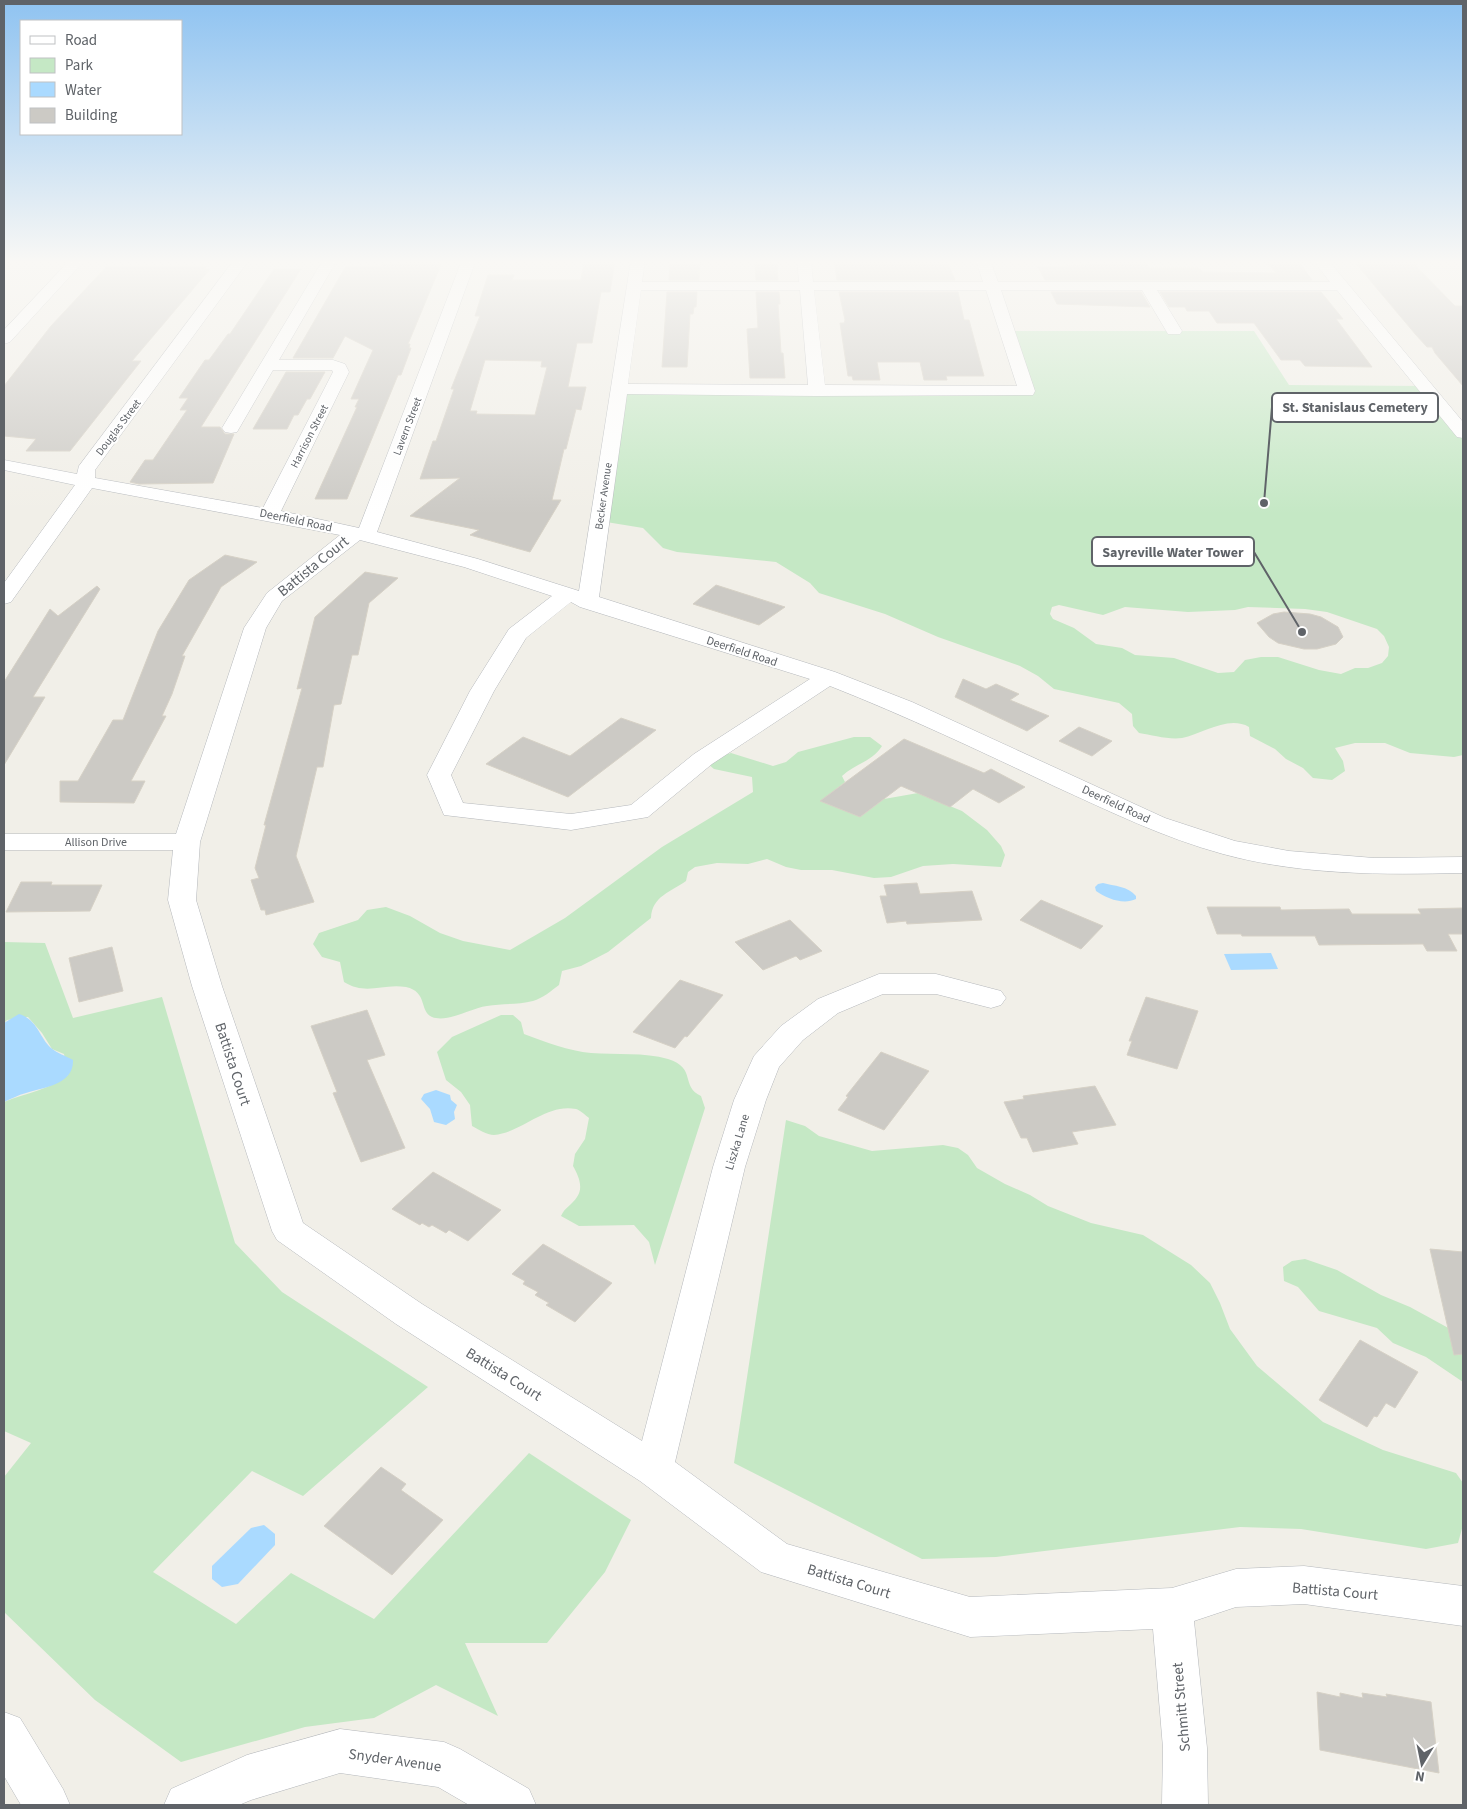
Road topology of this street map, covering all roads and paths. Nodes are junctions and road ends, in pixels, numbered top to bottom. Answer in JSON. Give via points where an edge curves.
{"nodes":[{"id":1,"x":179,"y":344,"type":"edge"},
{"id":2,"x":281,"y":344,"type":"edge"},
{"id":3,"x":436,"y":344,"type":"edge"},
{"id":4,"x":626,"y":344,"type":"edge"},
{"id":5,"x":813,"y":344,"type":"edge"},
{"id":6,"x":1011,"y":344,"type":"edge"},
{"id":7,"x":1390,"y":344,"type":"edge"},
{"id":8,"x":269,"y":365,"type":"junction"},
{"id":9,"x":619,"y":389,"type":"junction"},
{"id":10,"x":817,"y":391,"type":"junction"},
{"id":11,"x":231,"y":428,"type":"dead end"},
{"id":12,"x":1463,"y":432,"type":"edge"},
{"id":13,"x":4,"y":465,"type":"edge"},
{"id":14,"x":86,"y":483,"type":"junction"},
{"id":15,"x":270,"y":514,"type":"junction"},
{"id":16,"x":361,"y":534,"type":"junction"},
{"id":17,"x":4,"y":598,"type":"edge"},
{"id":18,"x":577,"y":599,"type":"junction"},
{"id":19,"x":827,"y":678,"type":"junction"},
{"id":20,"x":4,"y":842,"type":"edge"},
{"id":21,"x":188,"y":842,"type":"junction"},
{"id":22,"x":1463,"y":865,"type":"edge"},
{"id":23,"x":991,"y":998,"type":"dead end"},
{"id":24,"x":654,"y":1469,"type":"junction"},
{"id":25,"x":1463,"y":1606,"type":"edge"},
{"id":26,"x":1172,"y":1608,"type":"junction"},
{"id":27,"x":4,"y":1734,"type":"edge"},
{"id":28,"x":47,"y":1805,"type":"edge"},
{"id":29,"x":187,"y":1805,"type":"edge"},
{"id":30,"x":513,"y":1805,"type":"edge"},
{"id":31,"x":1185,"y":1805,"type":"edge"}],
"edges":[{"from":1,"to":14,"type":"street","name":"Douglas Street","via":[[86,470]]},
{"from":2,"to":8,"type":"street"},
{"from":3,"to":16,"type":"street","name":"Lavern Street"},
{"from":4,"to":9,"type":"street","name":"Becker Avenue"},
{"from":5,"to":10,"type":"street"},
{"from":6,"to":10,"type":"street","via":[[1027,391]]},
{"from":7,"to":12,"type":"street"},
{"from":8,"to":11,"type":"street"},
{"from":8,"to":15,"type":"street","name":"Harrison Street","via":[[333,365],[341,372]]},
{"from":9,"to":10,"type":"street"},
{"from":9,"to":18,"type":"street","name":"Becker Avenue"},
{"from":13,"to":14,"type":"street","name":"Deerfield Road"},
{"from":14,"to":15,"type":"street","name":"Deerfield Road"},
{"from":14,"to":17,"type":"street","name":"Douglas Street"},
{"from":15,"to":16,"type":"street","name":"Deerfield Road"},
{"from":16,"to":18,"type":"street","name":"Deerfield Road","via":[[420,548]]},
{"from":16,"to":21,"type":"street","name":"Battista Court","via":[[274,597],[255,628]]},
{"from":18,"to":19,"type":"street","name":"Deerfield Road"},
{"from":18,"to":19,"type":"street","via":[[517,634],[482,691],[439,775],[454,810],[572,822],[639,812],[730,740]]},
{"from":19,"to":22,"type":"street","name":"Deerfield Road","via":[[904,707],[1156,823],[1230,848],[1289,860],[1374,866]]},
{"from":20,"to":21,"type":"street","name":"Allison Drive"},
{"from":21,"to":24,"type":"street","name":"Battista Court","via":[[182,900],[207,986],[289,1232],[409,1314]]},
{"from":23,"to":24,"type":"street","name":"Liszka Lane","via":[[936,984],[879,984],[828,1006],[792,1032],[765,1063],[729,1167]]},
{"from":24,"to":26,"type":"street","name":"Battista Court","via":[[775,1559],[970,1617]]},
{"from":25,"to":26,"type":"street","name":"Battista Court","via":[[1304,1585],[1236,1588]]},
{"from":26,"to":31,"type":"street","name":"Schmitt Street","via":[[1186,1748]]},
{"from":27,"to":28,"type":"street"},
{"from":29,"to":30,"type":"street","name":"Snyder Avenue","via":[[247,1778],[340,1752],[444,1765]]}]}
